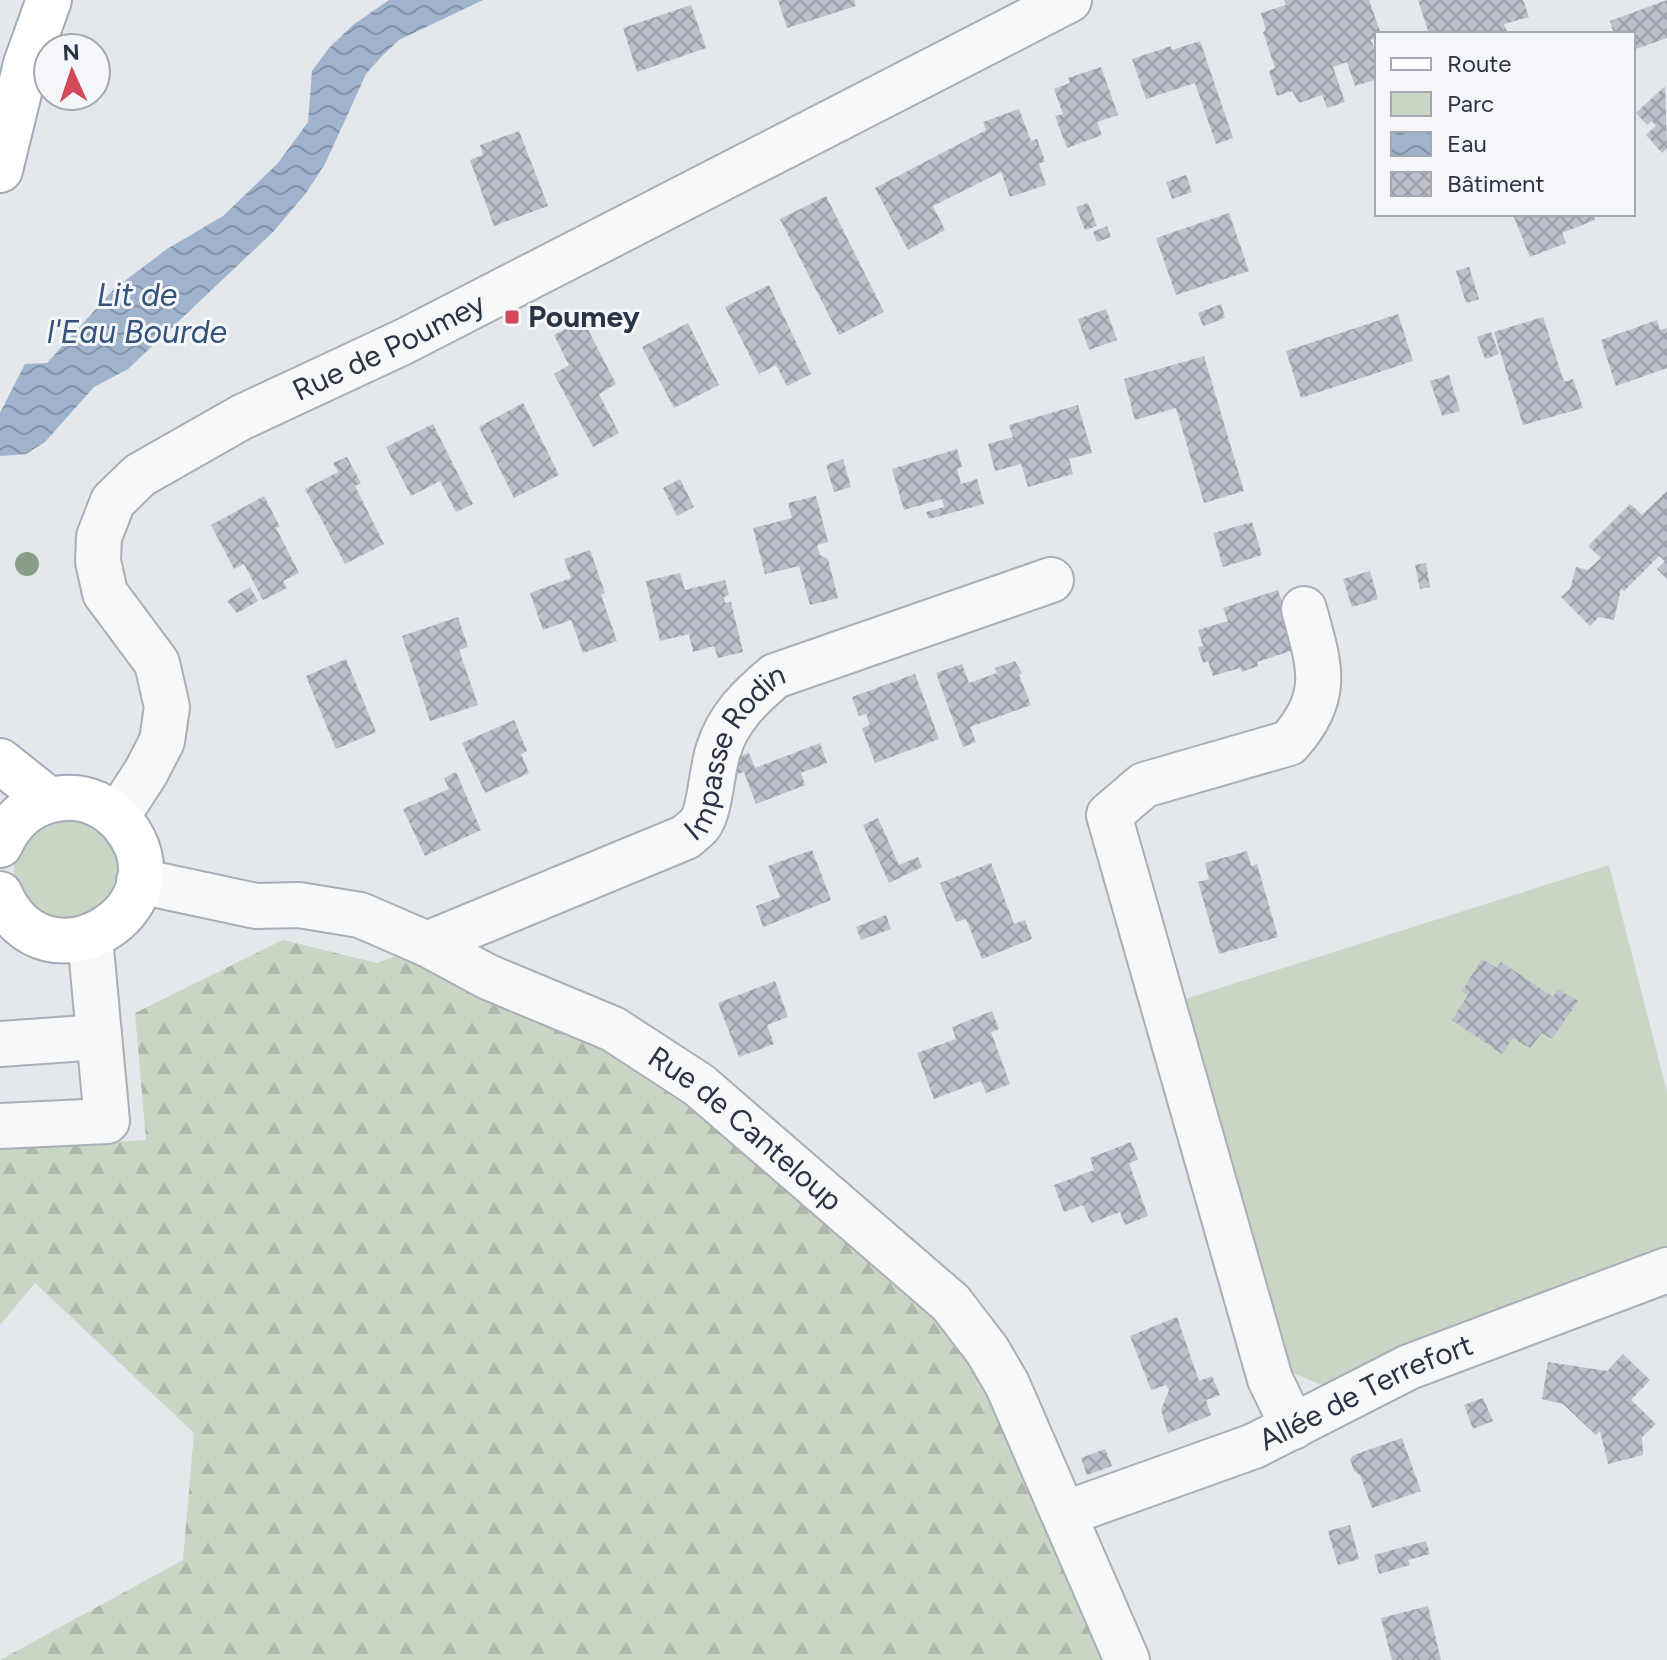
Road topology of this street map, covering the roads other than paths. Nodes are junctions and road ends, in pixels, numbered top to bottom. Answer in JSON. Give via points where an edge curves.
{"nodes":[{"id":1,"x":49,"y":0,"type":"edge"},
{"id":2,"x":1069,"y":0,"type":"edge"},
{"id":3,"x":0,"y":170,"type":"edge"},
{"id":4,"x":1051,"y":580,"type":"dead end"},
{"id":5,"x":1304,"y":609,"type":"dead end"},
{"id":6,"x":0,"y":761,"type":"edge"},
{"id":7,"x":49,"y":800,"type":"junction"},
{"id":8,"x":117,"y":817,"type":"junction"},
{"id":9,"x":2,"y":826,"type":"edge"},
{"id":10,"x":139,"y":881,"type":"junction"},
{"id":11,"x":0,"y":894,"type":"edge"},
{"id":12,"x":90,"y":938,"type":"junction"},
{"id":13,"x":13,"y":940,"type":"edge"},
{"id":14,"x":427,"y":944,"type":"junction"},
{"id":15,"x":99,"y":1037,"type":"junction"},
{"id":16,"x":0,"y":1044,"type":"edge"},
{"id":17,"x":0,"y":1126,"type":"edge"},
{"id":18,"x":1667,"y":1270,"type":"edge"},
{"id":19,"x":1293,"y":1427,"type":"junction"},
{"id":20,"x":1064,"y":1514,"type":"junction"},
{"id":21,"x":1127,"y":1660,"type":"edge"}],
"edges":[{"from":1,"to":3,"type":"main road","via":[[26,64]]},
{"from":2,"to":8,"type":"street","name":"Rue de Poumey","via":[[403,342],[242,417],[140,475],[113,501],[99,537],[98,561],[105,593],[157,663],[167,707],[162,741]]},
{"from":4,"to":14,"type":"street","name":"Impasse Rodin","via":[[775,676],[736,713],[719,747],[701,823],[686,837]]},
{"from":5,"to":19,"type":"street","via":[[1319,681],[1316,704],[1289,743],[1144,785],[1109,815],[1270,1379]]},
{"from":6,"to":7,"type":"main road"},
{"from":7,"to":8,"type":"main road","via":[[85,799]]},
{"from":7,"to":9,"type":"main road"},
{"from":8,"to":10,"type":"main road","via":[[136,846]]},
{"from":10,"to":12,"type":"main road","via":[[122,917]]},
{"from":10,"to":14,"type":"street","name":"Rue de Canteloup","via":[[256,906],[332,908]]},
{"from":11,"to":13,"type":"main road","via":[[14,918]]},
{"from":12,"to":13,"type":"main road"},
{"from":12,"to":15,"type":"street"},
{"from":14,"to":20,"type":"street","name":"Rue de Canteloup","via":[[488,977],[613,1029],[664,1061],[699,1085],[951,1303],[1007,1384]]},
{"from":15,"to":16,"type":"street"},
{"from":15,"to":17,"type":"street","via":[[107,1121]]},
{"from":18,"to":19,"type":"street","name":"Allée de Terrefort","via":[[1409,1367]]},
{"from":19,"to":20,"type":"street","name":"Allée de Terrefort"},
{"from":20,"to":21,"type":"street","name":"Rue de Canteloup"}]}
